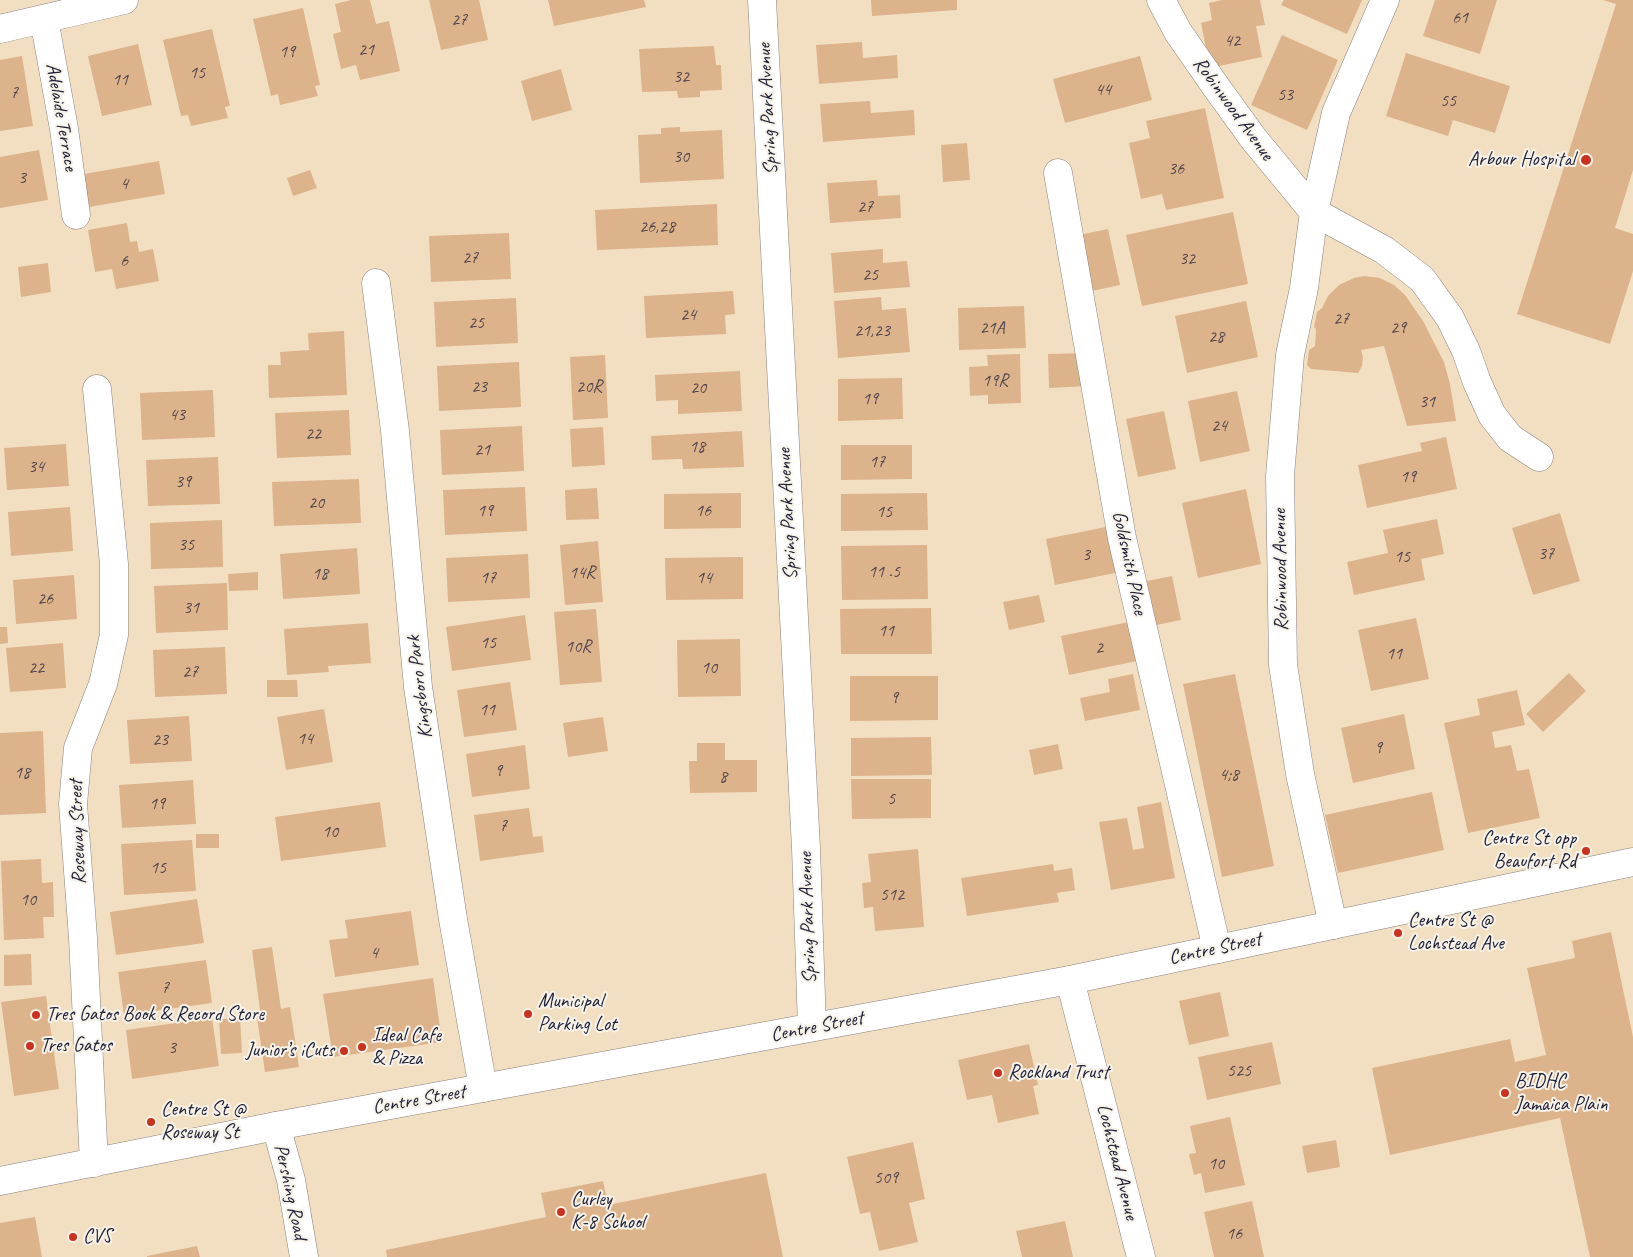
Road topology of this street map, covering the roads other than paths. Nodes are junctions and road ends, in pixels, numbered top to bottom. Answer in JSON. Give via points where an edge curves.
{"nodes":[{"id":1,"x":124,"y":0,"type":"edge"},
{"id":2,"x":762,"y":0,"type":"edge"},
{"id":3,"x":1161,"y":0,"type":"edge"},
{"id":4,"x":1385,"y":0,"type":"edge"},
{"id":5,"x":44,"y":19,"type":"junction"},
{"id":6,"x":0,"y":29,"type":"edge"},
{"id":7,"x":1058,"y":173,"type":"dead end"},
{"id":8,"x":1314,"y":212,"type":"junction"},
{"id":9,"x":76,"y":215,"type":"dead end"},
{"id":10,"x":376,"y":283,"type":"dead end"},
{"id":11,"x":97,"y":389,"type":"dead end"},
{"id":12,"x":1539,"y":457,"type":"dead end"},
{"id":13,"x":1633,"y":862,"type":"edge"},
{"id":14,"x":1333,"y":925,"type":"junction"},
{"id":15,"x":1217,"y":949,"type":"junction"},
{"id":16,"x":1070,"y":980,"type":"junction"},
{"id":17,"x":812,"y":1027,"type":"junction"},
{"id":18,"x":483,"y":1088,"type":"junction"},
{"id":19,"x":276,"y":1126,"type":"junction"},
{"id":20,"x":94,"y":1163,"type":"junction"},
{"id":21,"x":0,"y":1181,"type":"edge"},
{"id":22,"x":304,"y":1257,"type":"edge"},
{"id":23,"x":1141,"y":1257,"type":"edge"}],
"edges":[{"from":1,"to":5,"type":"street"},
{"from":2,"to":17,"type":"street","name":"Spring Park Avenue","via":[[806,848]]},
{"from":3,"to":8,"type":"street","name":"Robinwood Avenue","via":[[1178,32],[1214,84],[1253,138]]},
{"from":4,"to":8,"type":"street","name":"Robinwood Avenue","via":[[1336,113]]},
{"from":5,"to":6,"type":"street"},
{"from":5,"to":9,"type":"street","name":"Adelaide Terrace"},
{"from":7,"to":15,"type":"street","name":"Goldsmith Place","via":[[1122,538]]},
{"from":8,"to":12,"type":"street","name":"Robinwood Avenue","via":[[1384,250],[1422,279],[1450,318],[1492,414],[1510,438]]},
{"from":8,"to":14,"type":"street","name":"Robinwood Avenue","via":[[1304,288],[1290,356],[1280,476],[1283,665],[1300,774]]},
{"from":10,"to":18,"type":"street","name":"Kingsboro Park","via":[[395,431],[418,687],[452,920]]},
{"from":11,"to":20,"type":"street","name":"Roseway Street","via":[[114,564],[114,635],[103,684],[78,748],[73,804]]},
{"from":13,"to":14,"type":"street","name":"Centre Street"},
{"from":14,"to":15,"type":"street","name":"Centre Street"},
{"from":15,"to":16,"type":"street","name":"Centre Street"},
{"from":16,"to":17,"type":"street","name":"Centre Street"},
{"from":16,"to":23,"type":"street","name":"Lochstead Avenue"},
{"from":17,"to":18,"type":"street","name":"Centre Street"},
{"from":18,"to":19,"type":"street","name":"Centre Street"},
{"from":19,"to":20,"type":"street","name":"Centre Street"},
{"from":19,"to":22,"type":"street","name":"Pershing Road","via":[[291,1180]]},
{"from":20,"to":21,"type":"street","name":"Centre Street"}]}
